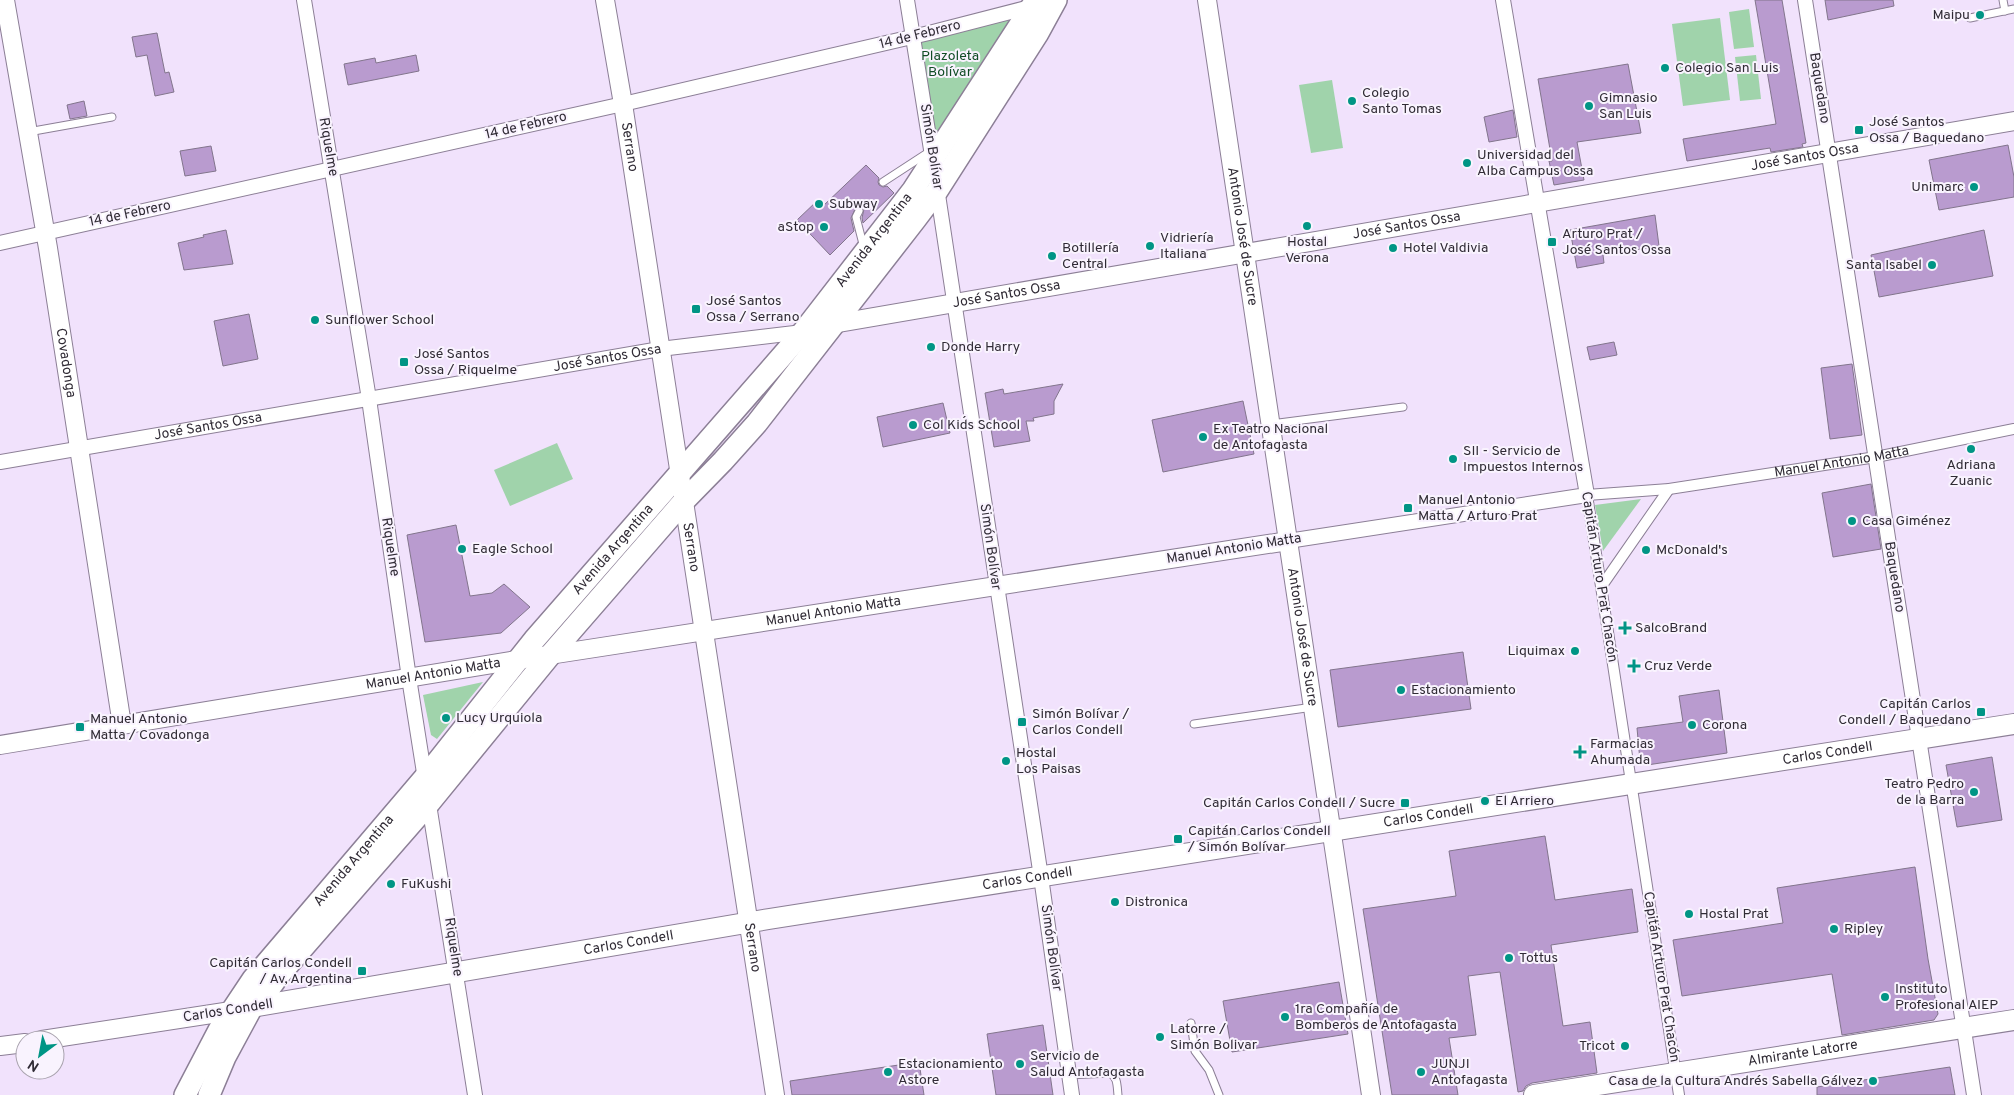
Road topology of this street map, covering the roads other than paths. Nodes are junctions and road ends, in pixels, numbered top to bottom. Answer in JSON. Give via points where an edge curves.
{"nodes":[{"id":1,"x":5,"y":0,"type":"edge"},
{"id":2,"x":304,"y":0,"type":"edge"},
{"id":3,"x":605,"y":0,"type":"edge"},
{"id":4,"x":907,"y":0,"type":"edge"},
{"id":5,"x":1056,"y":0,"type":"edge"},
{"id":6,"x":1207,"y":0,"type":"edge"},
{"id":7,"x":1504,"y":0,"type":"edge"},
{"id":8,"x":1805,"y":0,"type":"edge"},
{"id":9,"x":2003,"y":0,"type":"edge"},
{"id":10,"x":1039,"y":2,"type":"edge"},
{"id":11,"x":2014,"y":9,"type":"edge"},
{"id":12,"x":2005,"y":11,"type":"junction"},
{"id":13,"x":1970,"y":18,"type":"dead end"},
{"id":14,"x":914,"y":36,"type":"junction"},
{"id":15,"x":623,"y":104,"type":"junction"},
{"id":16,"x":112,"y":117,"type":"dead end"},
{"id":17,"x":2014,"y":121,"type":"edge"},
{"id":18,"x":28,"y":132,"type":"junction"},
{"id":19,"x":1829,"y":153,"type":"junction"},
{"id":20,"x":932,"y":155,"type":"junction"},
{"id":21,"x":332,"y":170,"type":"junction"},
{"id":22,"x":883,"y":182,"type":"dead end"},
{"id":23,"x":938,"y":191,"type":"junction"},
{"id":24,"x":1538,"y":202,"type":"junction"},
{"id":25,"x":859,"y":211,"type":"dead end"},
{"id":26,"x":45,"y":233,"type":"junction"},
{"id":27,"x":0,"y":243,"type":"edge"},
{"id":28,"x":865,"y":253,"type":"junction"},
{"id":29,"x":1245,"y":253,"type":"junction"},
{"id":30,"x":954,"y":302,"type":"junction"},
{"id":31,"x":833,"y":323,"type":"junction"},
{"id":32,"x":804,"y":332,"type":"junction"},
{"id":33,"x":660,"y":348,"type":"junction"},
{"id":34,"x":369,"y":399,"type":"junction"},
{"id":35,"x":1403,"y":407,"type":"dead end"},
{"id":36,"x":1271,"y":424,"type":"junction"},
{"id":37,"x":2014,"y":430,"type":"edge"},
{"id":38,"x":79,"y":449,"type":"junction"},
{"id":39,"x":1876,"y":457,"type":"junction"},
{"id":40,"x":0,"y":462,"type":"edge"},
{"id":41,"x":679,"y":476,"type":"junction"},
{"id":42,"x":1669,"y":489,"type":"junction"},
{"id":43,"x":1587,"y":495,"type":"junction"},
{"id":44,"x":683,"y":502,"type":"junction"},
{"id":45,"x":1288,"y":541,"type":"junction"},
{"id":46,"x":996,"y":586,"type":"junction"},
{"id":47,"x":1601,"y":587,"type":"junction"},
{"id":48,"x":703,"y":631,"type":"junction"},
{"id":49,"x":551,"y":654,"type":"junction"},
{"id":50,"x":517,"y":660,"type":"junction"},
{"id":51,"x":409,"y":678,"type":"junction"},
{"id":52,"x":1313,"y":707,"type":"junction"},
{"id":53,"x":1194,"y":724,"type":"dead end"},
{"id":54,"x":2014,"y":724,"type":"edge"},
{"id":55,"x":122,"y":725,"type":"junction"},
{"id":56,"x":1919,"y":739,"type":"junction"},
{"id":57,"x":0,"y":745,"type":"edge"},
{"id":58,"x":426,"y":776,"type":"junction"},
{"id":59,"x":1631,"y":784,"type":"junction"},
{"id":60,"x":430,"y":802,"type":"junction"},
{"id":61,"x":1332,"y":831,"type":"junction"},
{"id":62,"x":1041,"y":877,"type":"junction"},
{"id":63,"x":747,"y":923,"type":"junction"},
{"id":64,"x":457,"y":972,"type":"junction"},
{"id":65,"x":252,"y":1007,"type":"junction"},
{"id":66,"x":231,"y":1011,"type":"junction"},
{"id":67,"x":2014,"y":1020,"type":"edge"},
{"id":68,"x":1191,"y":1023,"type":"dead end"},
{"id":69,"x":1964,"y":1028,"type":"junction"},
{"id":70,"x":65,"y":1036,"type":"edge"},
{"id":71,"x":15,"y":1044,"type":"edge"},
{"id":72,"x":0,"y":1046,"type":"edge"},
{"id":73,"x":1676,"y":1073,"type":"junction"},
{"id":74,"x":1069,"y":1074,"type":"junction"},
{"id":75,"x":185,"y":1095,"type":"edge"},
{"id":76,"x":209,"y":1095,"type":"edge"},
{"id":77,"x":475,"y":1095,"type":"edge"},
{"id":78,"x":775,"y":1095,"type":"edge"},
{"id":79,"x":1072,"y":1095,"type":"edge"},
{"id":80,"x":1118,"y":1095,"type":"edge"},
{"id":81,"x":1219,"y":1095,"type":"edge"},
{"id":82,"x":1371,"y":1095,"type":"edge"},
{"id":83,"x":1534,"y":1095,"type":"edge"},
{"id":84,"x":1679,"y":1095,"type":"edge"},
{"id":85,"x":1974,"y":1095,"type":"edge"}],
"edges":[{"from":1,"to":18,"type":"street","name":"Covadonga"},
{"from":2,"to":21,"type":"street","name":"Riquelme"},
{"from":3,"to":15,"type":"street","name":"Serrano"},
{"from":4,"to":14,"type":"street","name":"Simón Bolívar"},
{"from":5,"to":23,"type":"main road","name":"Avenida Argentina"},
{"from":6,"to":29,"type":"street","name":"Antonio José de Sucre"},
{"from":7,"to":24,"type":"street","name":"Capitán Arturo Prat Chacón"},
{"from":8,"to":19,"type":"street","name":"Baquedano"},
{"from":9,"to":12,"type":"lane"},
{"from":10,"to":14,"type":"street","name":"14 de Febrero"},
{"from":10,"to":20,"type":"main road","name":"Avenida Argentina"},
{"from":11,"to":12,"type":"lane"},
{"from":12,"to":13,"type":"lane"},
{"from":14,"to":15,"type":"street","name":"14 de Febrero"},
{"from":14,"to":20,"type":"street","name":"Simón Bolívar"},
{"from":15,"to":21,"type":"street","name":"14 de Febrero"},
{"from":15,"to":33,"type":"street","name":"Serrano"},
{"from":16,"to":18,"type":"lane"},
{"from":17,"to":19,"type":"street","name":"José Santos Ossa"},
{"from":18,"to":26,"type":"street","name":"Covadonga"},
{"from":19,"to":24,"type":"street","name":"José Santos Ossa"},
{"from":19,"to":39,"type":"street","name":"Baquedano"},
{"from":20,"to":22,"type":"lane"},
{"from":20,"to":23,"type":"street","name":"Simón Bolívar"},
{"from":20,"to":28,"type":"main road","name":"Avenida Argentina","via":[[913,190]]},
{"from":21,"to":26,"type":"street","name":"14 de Febrero"},
{"from":21,"to":34,"type":"street","name":"Riquelme"},
{"from":23,"to":30,"type":"street","name":"Simón Bolívar"},
{"from":23,"to":31,"type":"main road","name":"Avenida Argentina"},
{"from":24,"to":29,"type":"street","name":"José Santos Ossa"},
{"from":24,"to":43,"type":"street","name":"Capitán Arturo Prat Chacón"},
{"from":25,"to":28,"type":"lane","via":[[856,217]]},
{"from":26,"to":27,"type":"street","name":"14 de Febrero"},
{"from":26,"to":38,"type":"street","name":"Covadonga"},
{"from":28,"to":32,"type":"main road","name":"Avenida Argentina"},
{"from":29,"to":30,"type":"street","name":"José Santos Ossa"},
{"from":29,"to":36,"type":"street","name":"Antonio José de Sucre"},
{"from":30,"to":31,"type":"street","name":"José Santos Ossa"},
{"from":30,"to":46,"type":"street","name":"Simón Bolívar"},
{"from":31,"to":32,"type":"street","name":"José Santos Ossa"},
{"from":31,"to":44,"type":"main road","name":"Avenida Argentina","via":[[757,423]]},
{"from":32,"to":33,"type":"street","name":"José Santos Ossa"},
{"from":32,"to":41,"type":"main road","name":"Avenida Argentina"},
{"from":33,"to":34,"type":"street","name":"José Santos Ossa"},
{"from":33,"to":41,"type":"street","name":"Serrano"},
{"from":34,"to":38,"type":"street","name":"José Santos Ossa"},
{"from":34,"to":51,"type":"street","name":"Riquelme"},
{"from":35,"to":36,"type":"lane"},
{"from":36,"to":45,"type":"street","name":"Antonio José de Sucre"},
{"from":37,"to":39,"type":"street","name":"Manuel Antonio Matta"},
{"from":38,"to":40,"type":"street","name":"José Santos Ossa"},
{"from":38,"to":55,"type":"street","name":"Covadonga"},
{"from":39,"to":42,"type":"street","name":"Manuel Antonio Matta"},
{"from":39,"to":56,"type":"street","name":"Baquedano"},
{"from":41,"to":44,"type":"street","name":"Serrano"},
{"from":41,"to":50,"type":"main road","name":"Avenida Argentina"},
{"from":42,"to":43,"type":"street","name":"Manuel Antonio Matta"},
{"from":42,"to":47,"type":"street"},
{"from":43,"to":45,"type":"street","name":"Manuel Antonio Matta"},
{"from":43,"to":47,"type":"street","name":"Capitán Arturo Prat Chacón"},
{"from":44,"to":48,"type":"street","name":"Serrano"},
{"from":44,"to":49,"type":"main road","name":"Avenida Argentina"},
{"from":45,"to":46,"type":"street","name":"Manuel Antonio Matta"},
{"from":45,"to":52,"type":"street","name":"Antonio José de Sucre"},
{"from":46,"to":48,"type":"street","name":"Manuel Antonio Matta"},
{"from":46,"to":62,"type":"street","name":"Simón Bolívar"},
{"from":47,"to":59,"type":"street","name":"Capitán Arturo Prat Chacón"},
{"from":48,"to":49,"type":"street","name":"Manuel Antonio Matta"},
{"from":48,"to":63,"type":"street","name":"Serrano"},
{"from":49,"to":50,"type":"street","name":"Manuel Antonio Matta"},
{"from":49,"to":60,"type":"main road","name":"Avenida Argentina"},
{"from":50,"to":51,"type":"street","name":"Manuel Antonio Matta"},
{"from":50,"to":58,"type":"main road","name":"Avenida Argentina"},
{"from":51,"to":55,"type":"street","name":"Manuel Antonio Matta"},
{"from":51,"to":58,"type":"street","name":"Riquelme"},
{"from":52,"to":53,"type":"lane"},
{"from":52,"to":61,"type":"street","name":"Antonio José de Sucre"},
{"from":54,"to":56,"type":"main road","name":"Carlos Condell"},
{"from":55,"to":57,"type":"street","name":"Manuel Antonio Matta"},
{"from":56,"to":59,"type":"main road","name":"Carlos Condell"},
{"from":56,"to":69,"type":"street","name":"Baquedano"},
{"from":58,"to":60,"type":"street","name":"Riquelme"},
{"from":58,"to":66,"type":"main road","name":"Avenida Argentina","via":[[253,979]]},
{"from":59,"to":61,"type":"main road","name":"Carlos Condell"},
{"from":59,"to":73,"type":"street","name":"Capitán Arturo Prat Chacón"},
{"from":60,"to":64,"type":"street","name":"Riquelme"},
{"from":60,"to":65,"type":"main road","name":"Avenida Argentina"},
{"from":61,"to":62,"type":"main road","name":"Carlos Condell"},
{"from":61,"to":82,"type":"street","name":"Antonio José de Sucre"},
{"from":62,"to":63,"type":"main road","name":"Carlos Condell"},
{"from":62,"to":74,"type":"street","name":"Simón Bolívar"},
{"from":63,"to":64,"type":"main road","name":"Carlos Condell"},
{"from":63,"to":78,"type":"street","name":"Serrano"},
{"from":64,"to":65,"type":"main road","name":"Carlos Condell"},
{"from":64,"to":77,"type":"street","name":"Riquelme"},
{"from":65,"to":66,"type":"main road","name":"Carlos Condell"},
{"from":65,"to":76,"type":"main road","name":"Avenida Argentina"},
{"from":66,"to":70,"type":"street","name":"Carlos Condell"},
{"from":66,"to":75,"type":"main road","name":"Avenida Argentina"},
{"from":67,"to":69,"type":"main road","name":"Almirante Latorre"},
{"from":68,"to":81,"type":"lane","via":[[1195,1051],[1209,1070]]},
{"from":69,"to":73,"type":"main road","name":"Almirante Latorre"},
{"from":69,"to":85,"type":"street","name":"Baquedano"},
{"from":71,"to":72,"type":"street"},
{"from":73,"to":83,"type":"main road","name":"Almirante Latorre"},
{"from":73,"to":84,"type":"street","name":"Capitán Arturo Prat Chacón"},
{"from":74,"to":79,"type":"street","name":"Simón Bolívar"},
{"from":74,"to":80,"type":"lane","via":[[1113,1074]]}]}
